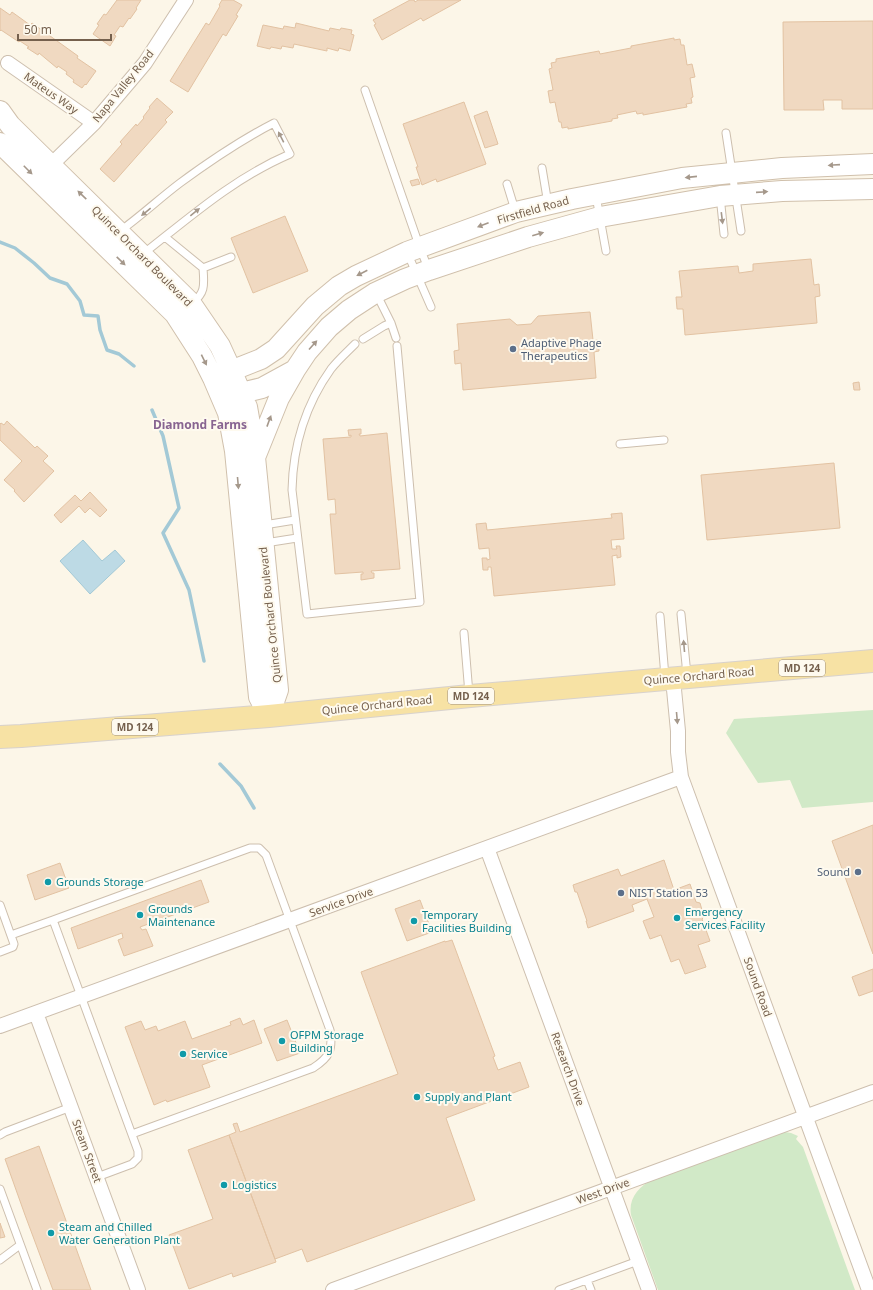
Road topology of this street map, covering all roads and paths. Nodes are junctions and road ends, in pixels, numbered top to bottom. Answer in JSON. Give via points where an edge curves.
{"nodes":[{"id":1,"x":186,"y":0,"type":"edge"},
{"id":2,"x":8,"y":63,"type":"dead end"},
{"id":3,"x":365,"y":90,"type":"dead end"},
{"id":4,"x":0,"y":111,"type":"edge"},
{"id":5,"x":94,"y":123,"type":"junction"},
{"id":6,"x":726,"y":133,"type":"dead end"},
{"id":7,"x":0,"y":142,"type":"edge"},
{"id":8,"x":873,"y":164,"type":"edge"},
{"id":9,"x":51,"y":165,"type":"junction"},
{"id":10,"x":542,"y":168,"type":"dead end"},
{"id":11,"x":507,"y":184,"type":"dead end"},
{"id":12,"x":724,"y":185,"type":"junction"},
{"id":13,"x":873,"y":189,"type":"edge"},
{"id":14,"x":596,"y":194,"type":"junction"},
{"id":15,"x":548,"y":204,"type":"junction"},
{"id":16,"x":516,"y":212,"type":"junction"},
{"id":17,"x":600,"y":217,"type":"junction"},
{"id":18,"x":741,"y":231,"type":"dead end"},
{"id":19,"x":724,"y":234,"type":"dead end"},
{"id":20,"x":165,"y":237,"type":"junction"},
{"id":21,"x":112,"y":238,"type":"junction"},
{"id":22,"x":413,"y":250,"type":"junction"},
{"id":23,"x":606,"y":250,"type":"dead end"},
{"id":24,"x":142,"y":254,"type":"junction"},
{"id":25,"x":230,"y":257,"type":"dead end"},
{"id":26,"x":203,"y":268,"type":"junction"},
{"id":27,"x":423,"y":273,"type":"junction"},
{"id":28,"x":376,"y":293,"type":"junction"},
{"id":29,"x":191,"y":303,"type":"junction"},
{"id":30,"x":431,"y":307,"type":"dead end"},
{"id":31,"x":391,"y":323,"type":"junction"},
{"id":32,"x":396,"y":338,"type":"dead end"},
{"id":33,"x":363,"y":339,"type":"dead end"},
{"id":34,"x":355,"y":344,"type":"dead end"},
{"id":35,"x":397,"y":346,"type":"dead end"},
{"id":36,"x":295,"y":370,"type":"junction"},
{"id":37,"x":223,"y":375,"type":"junction"},
{"id":38,"x":241,"y":393,"type":"junction"},
{"id":39,"x":223,"y":401,"type":"junction"},
{"id":40,"x":664,"y":440,"type":"dead end"},
{"id":41,"x":620,"y":444,"type":"dead end"},
{"id":42,"x":256,"y":457,"type":"junction"},
{"id":43,"x":295,"y":520,"type":"junction"},
{"id":44,"x":252,"y":536,"type":"junction"},
{"id":45,"x":297,"y":538,"type":"junction"},
{"id":46,"x":681,"y":614,"type":"dead end"},
{"id":47,"x":660,"y":616,"type":"dead end"},
{"id":48,"x":464,"y":633,"type":"dead end"},
{"id":49,"x":873,"y":661,"type":"edge"},
{"id":50,"x":675,"y":679,"type":"junction"},
{"id":51,"x":470,"y":696,"type":"junction"},
{"id":52,"x":269,"y":716,"type":"junction"},
{"id":53,"x":0,"y":737,"type":"edge"},
{"id":54,"x":681,"y":777,"type":"junction"},
{"id":55,"x":487,"y":848,"type":"junction"},
{"id":56,"x":0,"y":905,"type":"edge"},
{"id":57,"x":53,"y":920,"type":"junction"},
{"id":58,"x":290,"y":920,"type":"junction"},
{"id":59,"x":11,"y":935,"type":"junction"},
{"id":60,"x":0,"y":952,"type":"edge"},
{"id":61,"x":81,"y":997,"type":"junction"},
{"id":62,"x":36,"y":1013,"type":"junction"},
{"id":63,"x":0,"y":1026,"type":"edge"},
{"id":64,"x":873,"y":1092,"type":"edge"},
{"id":65,"x":71,"y":1107,"type":"junction"},
{"id":66,"x":806,"y":1117,"type":"junction"},
{"id":67,"x":132,"y":1134,"type":"junction"},
{"id":68,"x":0,"y":1135,"type":"edge"},
{"id":69,"x":97,"y":1177,"type":"junction"},
{"id":70,"x":611,"y":1188,"type":"junction"},
{"id":71,"x":0,"y":1189,"type":"edge"},
{"id":72,"x":20,"y":1245,"type":"junction"},
{"id":73,"x":0,"y":1260,"type":"edge"},
{"id":74,"x":638,"y":1261,"type":"junction"},
{"id":75,"x":587,"y":1280,"type":"junction"},
{"id":76,"x":873,"y":1288,"type":"edge"},
{"id":77,"x":37,"y":1290,"type":"edge"},
{"id":78,"x":138,"y":1290,"type":"edge"},
{"id":79,"x":333,"y":1290,"type":"edge"},
{"id":80,"x":559,"y":1290,"type":"edge"},
{"id":81,"x":591,"y":1290,"type":"edge"},
{"id":82,"x":649,"y":1290,"type":"edge"},
{"id":83,"x":869,"y":1290,"type":"edge"}],
"edges":[{"from":1,"to":5,"type":"street","name":"Napa Valley Road","via":[[145,63]]},
{"from":2,"to":5,"type":"street","name":"Mateus Way"},
{"from":3,"to":22,"type":"lane"},
{"from":4,"to":9,"type":"street","name":"Quince Orchard Boulevard","via":[[10,125]]},
{"from":5,"to":9,"type":"street","name":"Napa Valley Road"},
{"from":6,"to":12,"type":"lane"},
{"from":7,"to":21,"type":"street","name":"Quince Orchard Boulevard","one_way":true},
{"from":8,"to":12,"type":"street","name":"Firstfield Road","one_way":true,"via":[[782,168]]},
{"from":21,"to":9,"type":"street","name":"Quince Orchard Boulevard","one_way":true},
{"from":10,"to":15,"type":"lane"},
{"from":11,"to":16,"type":"lane"},
{"from":12,"to":13,"type":"street","name":"Firstfield Road","one_way":true,"via":[[782,191]]},
{"from":12,"to":14,"type":"street","name":"Firstfield Road","one_way":true,"via":[[682,178]]},
{"from":12,"to":17,"type":"street","name":"Firstfield Road"},
{"from":12,"to":18,"type":"lane"},
{"from":12,"to":19,"type":"lane","one_way":true},
{"from":14,"to":15,"type":"street","name":"Firstfield Road"},
{"from":14,"to":17,"type":"lane"},
{"from":15,"to":16,"type":"street","name":"Firstfield Road"},
{"from":16,"to":22,"type":"street","name":"Firstfield Road","one_way":true},
{"from":17,"to":23,"type":"lane"},
{"from":27,"to":17,"type":"street","name":"Firstfield Road","one_way":true,"via":[[528,236]]},
{"from":20,"to":21,"type":"lane","one_way":true,"via":[[237,182],[290,154],[274,123],[180,183]]},
{"from":20,"to":24,"type":"lane"},
{"from":20,"to":26,"type":"lane"},
{"from":21,"to":24,"type":"street","name":"Quince Orchard Boulevard"},
{"from":21,"to":37,"type":"street","name":"Quince Orchard Boulevard","one_way":true,"via":[[175,314],[202,356]]},
{"from":22,"to":27,"type":"lane"},
{"from":22,"to":27,"type":"lane"},
{"from":22,"to":37,"type":"street","name":"Firstfield Road","one_way":true,"via":[[375,266],[339,286],[315,306],[276,349],[261,359]]},
{"from":24,"to":29,"type":"street","name":"Quince Orchard Boulevard"},
{"from":25,"to":26,"type":"lane"},
{"from":26,"to":29,"type":"lane","via":[[204,286],[199,298]]},
{"from":27,"to":28,"type":"street","name":"Firstfield Road"},
{"from":27,"to":30,"type":"lane"},
{"from":28,"to":31,"type":"lane"},
{"from":36,"to":28,"type":"street","name":"Firstfield Road","one_way":true,"via":[[329,327],[349,310]]},
{"from":29,"to":37,"type":"street","name":"Quince Orchard Boulevard","via":[[220,346]]},
{"from":31,"to":32,"type":"lane"},
{"from":31,"to":33,"type":"lane"},
{"from":34,"to":43,"type":"lane","via":[[332,368],[308,409],[300,433],[293,472]]},
{"from":35,"to":45,"type":"lane","via":[[420,602],[307,614]]},
{"from":36,"to":38,"type":"street","name":"Firstfield Road","via":[[262,388]]},
{"from":42,"to":36,"type":"street","one_way":true,"via":[[274,409]]},
{"from":37,"to":38,"type":"street","name":"Quince Orchard Boulevard"},
{"from":37,"to":39,"type":"street","name":"Quince Orchard Boulevard"},
{"from":38,"to":39,"type":"street","name":"Firstfield Road"},
{"from":38,"to":42,"type":"street","name":"Quince Orchard Boulevard","via":[[247,407]]},
{"from":39,"to":44,"type":"street","name":"Quince Orchard Boulevard","one_way":true,"via":[[228,413]]},
{"from":40,"to":41,"type":"lane"},
{"from":42,"to":44,"type":"street","name":"Quince Orchard Boulevard"},
{"from":43,"to":44,"type":"lane"},
{"from":43,"to":45,"type":"lane"},
{"from":44,"to":45,"type":"lane"},
{"from":44,"to":52,"type":"street","name":"Quince Orchard Boulevard","via":[[278,690]]},
{"from":50,"to":46,"type":"lane","one_way":true},
{"from":47,"to":50,"type":"lane"},
{"from":48,"to":51,"type":"lane"},
{"from":49,"to":50,"type":"main road","name":"Quince Orchard Road","number":"MD 124"},
{"from":50,"to":51,"type":"main road","name":"Quince Orchard Road","number":"MD 124"},
{"from":50,"to":54,"type":"street","name":"Sound Road","one_way":true},
{"from":51,"to":52,"type":"main road","name":"Quince Orchard Road","number":"MD 124"},
{"from":52,"to":53,"type":"main road","name":"Quince Orchard Road","number":"MD 124"},
{"from":54,"to":55,"type":"street","name":"Service Drive"},
{"from":54,"to":66,"type":"street","name":"Sound Road"},
{"from":55,"to":58,"type":"street","name":"Service Drive"},
{"from":55,"to":70,"type":"street","name":"Research Drive"},
{"from":56,"to":59,"type":"lane"},
{"from":57,"to":58,"type":"lane","via":[[255,848],[266,855]]},
{"from":57,"to":59,"type":"lane"},
{"from":57,"to":61,"type":"lane"},
{"from":58,"to":61,"type":"street","name":"Service Drive"},
{"from":58,"to":67,"type":"lane","via":[[330,1030],[332,1041],[324,1061],[313,1068]]},
{"from":59,"to":60,"type":"lane","via":[[14,945]]},
{"from":61,"to":62,"type":"street","name":"Service Drive"},
{"from":61,"to":67,"type":"lane"},
{"from":62,"to":63,"type":"street","name":"Service Drive"},
{"from":62,"to":65,"type":"street","name":"Steam Street"},
{"from":64,"to":66,"type":"street","name":"West Drive"},
{"from":65,"to":68,"type":"lane"},
{"from":65,"to":69,"type":"street","name":"Steam Street"},
{"from":66,"to":70,"type":"street","name":"West Drive"},
{"from":66,"to":83,"type":"street","name":"Sound Road"},
{"from":67,"to":69,"type":"lane","via":[[138,1151],[136,1162]]},
{"from":69,"to":78,"type":"street","name":"Steam Street"},
{"from":70,"to":74,"type":"street","name":"Research Drive"},
{"from":70,"to":79,"type":"street","name":"West Drive"},
{"from":71,"to":72,"type":"lane"},
{"from":72,"to":73,"type":"lane"},
{"from":72,"to":77,"type":"lane"},
{"from":74,"to":75,"type":"lane"},
{"from":74,"to":82,"type":"street","name":"Research Drive"},
{"from":75,"to":80,"type":"lane"},
{"from":75,"to":81,"type":"lane"},
{"from":76,"to":83,"type":"lane"}]}
